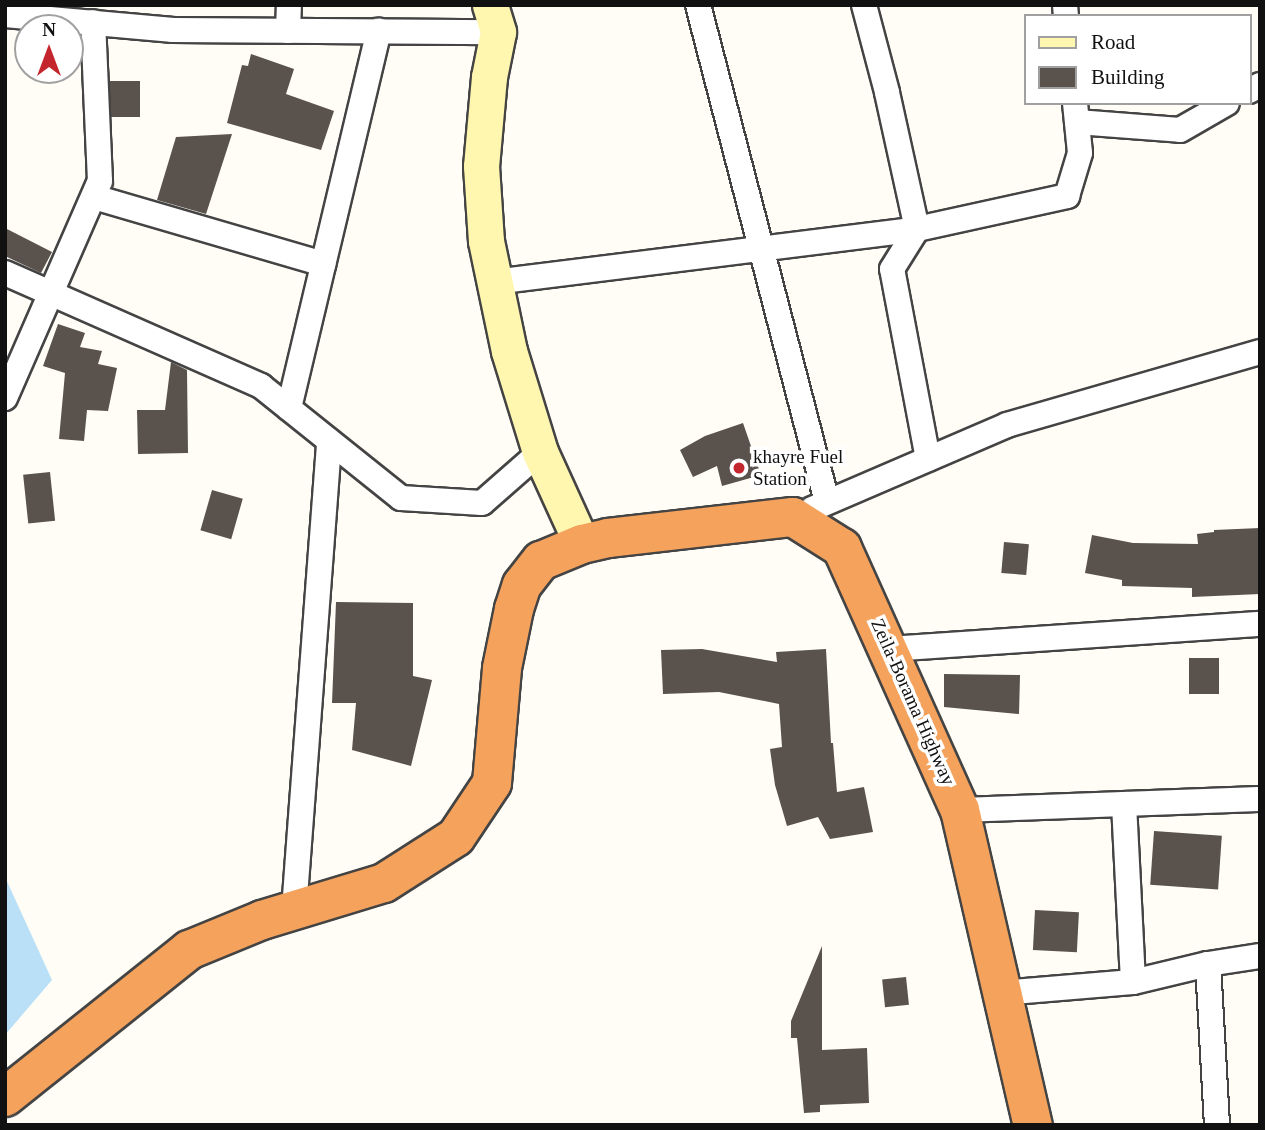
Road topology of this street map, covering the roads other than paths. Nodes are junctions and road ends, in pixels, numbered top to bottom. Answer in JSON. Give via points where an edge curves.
{"nodes":[{"id":1,"x":289,"y":5,"type":"edge"},
{"id":2,"x":698,"y":5,"type":"edge"},
{"id":3,"x":864,"y":5,"type":"edge"},
{"id":4,"x":5,"y":15,"type":"edge"},
{"id":5,"x":173,"y":17,"type":"edge"},
{"id":6,"x":494,"y":19,"type":"edge"},
{"id":7,"x":93,"y":22,"type":"junction"},
{"id":8,"x":288,"y":31,"type":"junction"},
{"id":9,"x":379,"y":31,"type":"junction"},
{"id":10,"x":1224,"y":105,"type":"edge"},
{"id":11,"x":1076,"y":113,"type":"edge"},
{"id":12,"x":94,"y":197,"type":"junction"},
{"id":13,"x":917,"y":229,"type":"junction"},
{"id":14,"x":761,"y":248,"type":"junction"},
{"id":15,"x":323,"y":264,"type":"junction"},
{"id":16,"x":5,"y":272,"type":"edge"},
{"id":17,"x":495,"y":282,"type":"junction"},
{"id":18,"x":54,"y":294,"type":"junction"},
{"id":19,"x":1260,"y":352,"type":"edge"},
{"id":20,"x":5,"y":398,"type":"edge"},
{"id":21,"x":289,"y":408,"type":"junction"},
{"id":22,"x":329,"y":441,"type":"junction"},
{"id":23,"x":540,"y":452,"type":"junction"},
{"id":24,"x":928,"y":459,"type":"junction"},
{"id":25,"x":827,"y":502,"type":"junction"},
{"id":26,"x":793,"y":517,"type":"junction"},
{"id":27,"x":582,"y":544,"type":"junction"},
{"id":28,"x":1260,"y":624,"type":"edge"},
{"id":29,"x":890,"y":649,"type":"junction"},
{"id":30,"x":1260,"y":799,"type":"edge"},
{"id":31,"x":1124,"y":804,"type":"junction"},
{"id":32,"x":960,"y":810,"type":"junction"},
{"id":33,"x":294,"y":910,"type":"junction"},
{"id":34,"x":1260,"y":956,"type":"edge"},
{"id":35,"x":1208,"y":964,"type":"junction"},
{"id":36,"x":1133,"y":982,"type":"junction"},
{"id":37,"x":1001,"y":993,"type":"junction"},
{"id":38,"x":5,"y":1097,"type":"edge"},
{"id":39,"x":1033,"y":1125,"type":"edge"},
{"id":40,"x":1217,"y":1125,"type":"edge"}],
"edges":[{"from":1,"to":8,"type":"street"},
{"from":2,"to":14,"type":"street"},
{"from":3,"to":13,"type":"street"},
{"from":4,"to":7,"type":"street"},
{"from":5,"to":7,"type":"street"},
{"from":5,"to":8,"type":"street"},
{"from":6,"to":9,"type":"street"},
{"from":6,"to":17,"type":"street","via":[[481,166],[486,241]]},
{"from":7,"to":12,"type":"street","via":[[100,181]]},
{"from":8,"to":9,"type":"street"},
{"from":9,"to":15,"type":"street"},
{"from":10,"to":11,"type":"street","via":[[1180,130]]},
{"from":11,"to":13,"type":"street","via":[[1080,153],[1067,196]]},
{"from":12,"to":15,"type":"street"},
{"from":12,"to":18,"type":"street"},
{"from":13,"to":14,"type":"street"},
{"from":13,"to":24,"type":"street","via":[[892,269]]},
{"from":14,"to":17,"type":"street"},
{"from":14,"to":25,"type":"street"},
{"from":15,"to":21,"type":"street"},
{"from":16,"to":18,"type":"street"},
{"from":17,"to":23,"type":"street","via":[[509,351]]},
{"from":18,"to":20,"type":"street"},
{"from":18,"to":21,"type":"street","via":[[261,386]]},
{"from":19,"to":24,"type":"street","via":[[1007,425]]},
{"from":21,"to":22,"type":"street"},
{"from":22,"to":23,"type":"street","via":[[401,498],[482,503]]},
{"from":22,"to":33,"type":"street"},
{"from":23,"to":27,"type":"street"},
{"from":24,"to":25,"type":"street"},
{"from":25,"to":26,"type":"street"},
{"from":26,"to":27,"type":"highway"},
{"from":26,"to":29,"type":"highway","name":"Zeila-Borama Highway","via":[[842,548]]},
{"from":27,"to":33,"type":"highway","via":[[541,561],[522,585],[502,668],[492,783],[456,837],[384,883]]},
{"from":28,"to":29,"type":"street"},
{"from":29,"to":32,"type":"highway","name":"Zeila-Borama Highway"},
{"from":30,"to":31,"type":"street"},
{"from":31,"to":32,"type":"street"},
{"from":31,"to":36,"type":"street"},
{"from":32,"to":37,"type":"highway","name":"Zeila-Borama Highway"},
{"from":33,"to":38,"type":"highway","via":[[189,950]]},
{"from":34,"to":35,"type":"street"},
{"from":35,"to":36,"type":"street"},
{"from":35,"to":40,"type":"street"},
{"from":36,"to":37,"type":"street"},
{"from":37,"to":39,"type":"highway","name":"Zeila-Borama Highway"}]}
